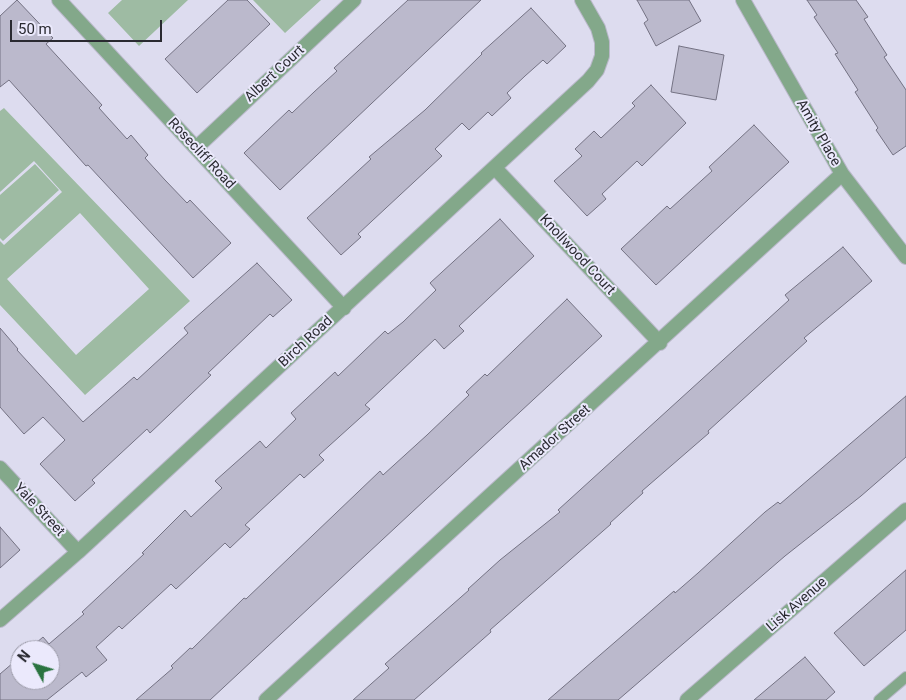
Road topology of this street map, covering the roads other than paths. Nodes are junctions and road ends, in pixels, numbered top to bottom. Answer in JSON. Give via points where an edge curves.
{"nodes":[{"id":1,"x":59,"y":0,"type":"edge"},
{"id":2,"x":354,"y":0,"type":"edge"},
{"id":3,"x":582,"y":0,"type":"edge"},
{"id":4,"x":743,"y":0,"type":"edge"},
{"id":5,"x":196,"y":148,"type":"junction"},
{"id":6,"x":495,"y":168,"type":"junction"},
{"id":7,"x":842,"y":174,"type":"junction"},
{"id":8,"x":906,"y":257,"type":"edge"},
{"id":9,"x":344,"y":308,"type":"junction"},
{"id":10,"x":660,"y":343,"type":"junction"},
{"id":11,"x":0,"y":468,"type":"edge"},
{"id":12,"x":906,"y":510,"type":"edge"},
{"id":13,"x":78,"y":552,"type":"junction"},
{"id":14,"x":0,"y":620,"type":"edge"},
{"id":15,"x":906,"y":677,"type":"edge"},
{"id":16,"x":266,"y":700,"type":"edge"},
{"id":17,"x":688,"y":700,"type":"edge"},
{"id":18,"x":879,"y":700,"type":"edge"}],
"edges":[{"from":1,"to":5,"type":"street","name":"Rosecliff Road"},
{"from":2,"to":5,"type":"street","name":"Albert Court"},
{"from":3,"to":6,"type":"street","name":"Birch Road","via":[[602,42],[597,70]]},
{"from":4,"to":7,"type":"street","name":"Amity Place"},
{"from":5,"to":9,"type":"street","name":"Rosecliff Road"},
{"from":6,"to":9,"type":"street","name":"Birch Road"},
{"from":6,"to":10,"type":"street","name":"Knollwood Court"},
{"from":7,"to":8,"type":"street","name":"Amity Place"},
{"from":7,"to":10,"type":"street","name":"Amador Street"},
{"from":9,"to":13,"type":"street","name":"Birch Road"},
{"from":10,"to":16,"type":"street","name":"Amador Street"},
{"from":11,"to":13,"type":"street","name":"Yale Street"},
{"from":12,"to":17,"type":"street","name":"Lisk Avenue"},
{"from":13,"to":14,"type":"street","name":"Birch Road"},
{"from":15,"to":18,"type":"lane"}]}
